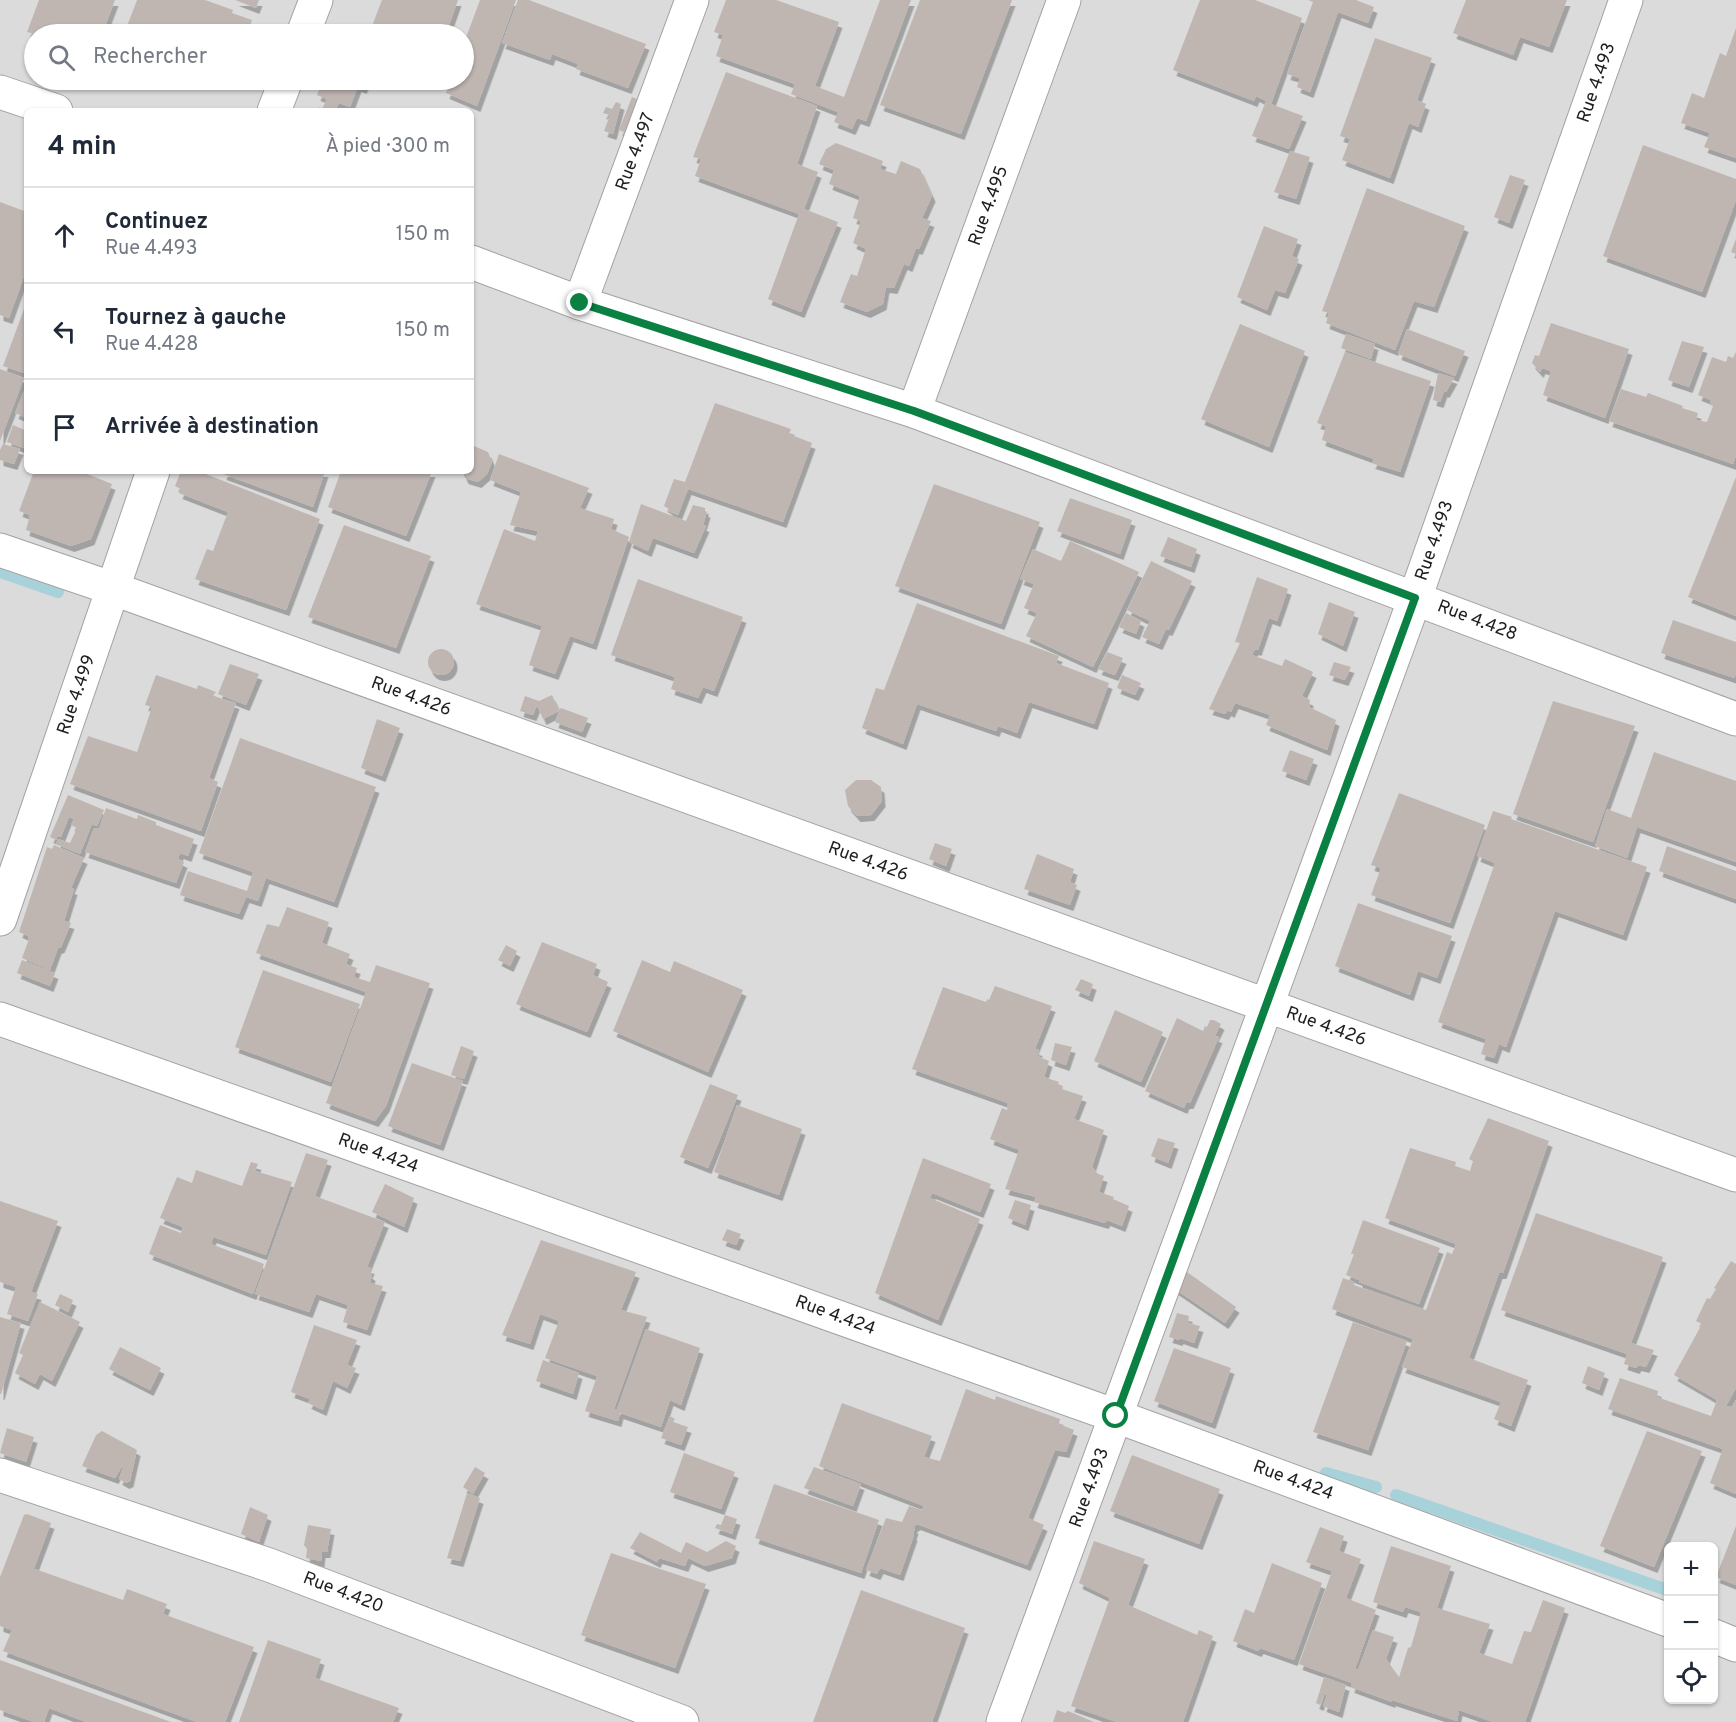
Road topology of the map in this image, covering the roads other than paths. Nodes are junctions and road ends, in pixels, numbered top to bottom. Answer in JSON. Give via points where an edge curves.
{"nodes":[{"id":1,"x":316,"y":0,"type":"edge"},
{"id":2,"x":692,"y":0,"type":"edge"},
{"id":3,"x":1064,"y":0,"type":"edge"},
{"id":4,"x":1626,"y":0,"type":"edge"},
{"id":5,"x":307,"y":24,"type":"edge"},
{"id":6,"x":282,"y":90,"type":"edge"},
{"id":7,"x":0,"y":92,"type":"edge"},
{"id":8,"x":47,"y":108,"type":"edge"},
{"id":9,"x":275,"y":108,"type":"edge"},
{"id":10,"x":474,"y":263,"type":"edge"},
{"id":11,"x":580,"y":303,"type":"junction"},
{"id":12,"x":914,"y":411,"type":"junction"},
{"id":13,"x":152,"y":474,"type":"edge"},
{"id":14,"x":0,"y":550,"type":"edge"},
{"id":15,"x":114,"y":589,"type":"junction"},
{"id":16,"x":1415,"y":598,"type":"junction"},
{"id":17,"x":1736,"y":719,"type":"edge"},
{"id":18,"x":0,"y":919,"type":"edge"},
{"id":19,"x":1267,"y":1005,"type":"junction"},
{"id":20,"x":0,"y":1019,"type":"edge"},
{"id":21,"x":1736,"y":1175,"type":"edge"},
{"id":22,"x":1116,"y":1416,"type":"junction"},
{"id":23,"x":0,"y":1475,"type":"edge"},
{"id":24,"x":1664,"y":1619,"type":"edge"},
{"id":25,"x":1718,"y":1638,"type":"edge"},
{"id":26,"x":1736,"y":1645,"type":"edge"},
{"id":27,"x":682,"y":1722,"type":"edge"},
{"id":28,"x":1003,"y":1722,"type":"edge"}],
"edges":[{"from":1,"to":5,"type":"street"},
{"from":2,"to":11,"type":"street","name":"Rue 4.497"},
{"from":3,"to":12,"type":"street","name":"Rue 4.495"},
{"from":4,"to":16,"type":"street","name":"Rue 4.493"},
{"from":6,"to":9,"type":"street"},
{"from":7,"to":8,"type":"street"},
{"from":10,"to":11,"type":"street","name":"Rue 4.428"},
{"from":11,"to":12,"type":"street","name":"Rue 4.428"},
{"from":12,"to":16,"type":"street","name":"Rue 4.428"},
{"from":13,"to":15,"type":"street","name":"Rue 4.499"},
{"from":14,"to":15,"type":"street","name":"Rue 4.426"},
{"from":15,"to":18,"type":"street","name":"Rue 4.499"},
{"from":15,"to":19,"type":"street","name":"Rue 4.426"},
{"from":16,"to":17,"type":"street","name":"Rue 4.428"},
{"from":16,"to":19,"type":"street","name":"Rue 4.493"},
{"from":19,"to":21,"type":"street","name":"Rue 4.426"},
{"from":19,"to":22,"type":"street","name":"Rue 4.493"},
{"from":20,"to":22,"type":"street","name":"Rue 4.424"},
{"from":22,"to":24,"type":"street","name":"Rue 4.424"},
{"from":22,"to":28,"type":"street","name":"Rue 4.493"},
{"from":23,"to":27,"type":"street","name":"Rue 4.420","via":[[269,1565]]},
{"from":25,"to":26,"type":"street"}]}
